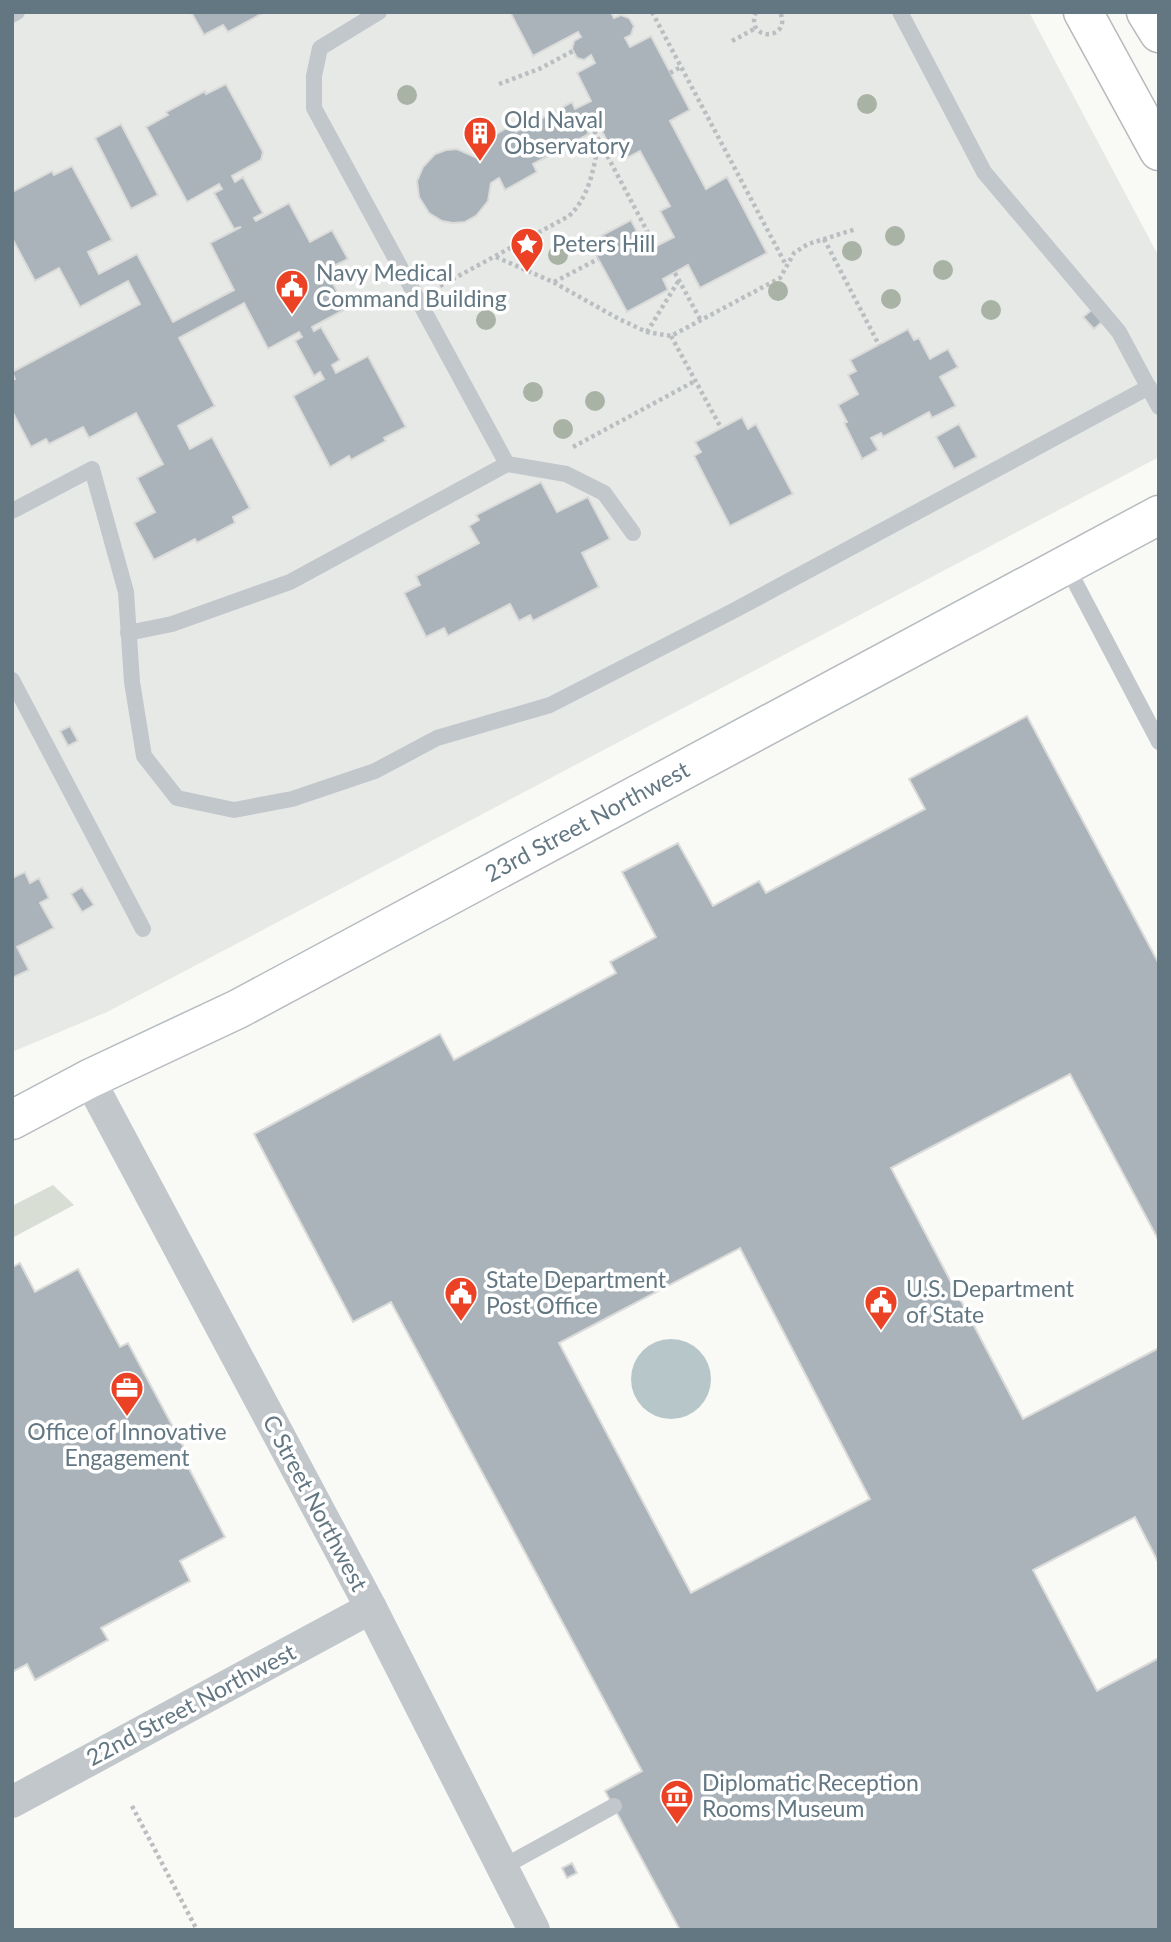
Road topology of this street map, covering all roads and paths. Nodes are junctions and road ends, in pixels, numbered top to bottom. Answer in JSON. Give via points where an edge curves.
{"nodes":[{"id":1,"x":18,"y":12,"type":"edge"},
{"id":2,"x":379,"y":12,"type":"edge"},
{"id":3,"x":652,"y":12,"type":"edge"},
{"id":4,"x":756,"y":12,"type":"edge"},
{"id":5,"x":900,"y":12,"type":"edge"},
{"id":6,"x":1146,"y":12,"type":"edge"},
{"id":7,"x":781,"y":13,"type":"edge"},
{"id":8,"x":12,"y":15,"type":"edge"},
{"id":9,"x":1087,"y":17,"type":"edge"},
{"id":10,"x":756,"y":28,"type":"junction"},
{"id":11,"x":1159,"y":33,"type":"edge"},
{"id":12,"x":732,"y":41,"type":"dead end"},
{"id":13,"x":573,"y":51,"type":"dead end"},
{"id":14,"x":681,"y":67,"type":"junction"},
{"id":15,"x":670,"y":73,"type":"dead end"},
{"id":16,"x":499,"y":84,"type":"dead end"},
{"id":17,"x":591,"y":125,"type":"dead end"},
{"id":18,"x":599,"y":140,"type":"junction"},
{"id":19,"x":1159,"y":151,"type":"edge"},
{"id":20,"x":856,"y":229,"type":"dead end"},
{"id":21,"x":824,"y":239,"type":"junction"},
{"id":22,"x":655,"y":246,"type":"dead end"},
{"id":23,"x":496,"y":257,"type":"junction"},
{"id":24,"x":598,"y":259,"type":"dead end"},
{"id":25,"x":786,"y":265,"type":"junction"},
{"id":26,"x":675,"y":273,"type":"dead end"},
{"id":27,"x":679,"y":280,"type":"junction"},
{"id":28,"x":553,"y":282,"type":"junction"},
{"id":29,"x":417,"y":298,"type":"junction"},
{"id":30,"x":700,"y":319,"type":"junction"},
{"id":31,"x":647,"y":331,"type":"junction"},
{"id":32,"x":671,"y":336,"type":"junction"},
{"id":33,"x":879,"y":345,"type":"dead end"},
{"id":34,"x":695,"y":381,"type":"junction"},
{"id":35,"x":1149,"y":387,"type":"junction"},
{"id":36,"x":1159,"y":407,"type":"edge"},
{"id":37,"x":720,"y":426,"type":"dead end"},
{"id":38,"x":507,"y":464,"type":"junction"},
{"id":39,"x":534,"y":468,"type":"junction"},
{"id":40,"x":12,"y":511,"type":"edge"},
{"id":41,"x":1159,"y":515,"type":"edge"},
{"id":42,"x":633,"y":533,"type":"dead end"},
{"id":43,"x":1066,"y":565,"type":"junction"},
{"id":44,"x":128,"y":633,"type":"junction"},
{"id":45,"x":12,"y":680,"type":"edge"},
{"id":46,"x":1159,"y":742,"type":"edge"},
{"id":47,"x":143,"y":929,"type":"dead end"},
{"id":48,"x":89,"y":1079,"type":"junction"},
{"id":49,"x":12,"y":1120,"type":"edge"},
{"id":50,"x":371,"y":1608,"type":"junction"},
{"id":51,"x":12,"y":1802,"type":"edge"},
{"id":52,"x":132,"y":1806,"type":"dead end"},
{"id":53,"x":614,"y":1806,"type":"dead end"},
{"id":54,"x":503,"y":1867,"type":"junction"},
{"id":55,"x":197,"y":1930,"type":"edge"},
{"id":56,"x":534,"y":1930,"type":"edge"}],
"edges":[{"from":1,"to":8,"type":"lane"},
{"from":2,"to":29,"type":"lane","via":[[320,48],[314,108]]},
{"from":3,"to":14,"type":"path"},
{"from":4,"to":10,"type":"path"},
{"from":5,"to":35,"type":"lane","via":[[984,172],[1119,332]]},
{"from":6,"to":11,"type":"main road"},
{"from":7,"to":10,"type":"path","via":[[778,31],[764,34]]},
{"from":9,"to":19,"type":"main road"},
{"from":10,"to":12,"type":"path"},
{"from":13,"to":16,"type":"path"},
{"from":14,"to":15,"type":"path"},
{"from":14,"to":25,"type":"path"},
{"from":17,"to":18,"type":"path"},
{"from":18,"to":22,"type":"path"},
{"from":18,"to":23,"type":"path","via":[[589,186],[576,210]]},
{"from":20,"to":21,"type":"path"},
{"from":21,"to":25,"type":"path","via":[[793,253]]},
{"from":21,"to":33,"type":"path"},
{"from":23,"to":28,"type":"path"},
{"from":23,"to":29,"type":"path"},
{"from":24,"to":28,"type":"path"},
{"from":25,"to":30,"type":"path","via":[[780,278]]},
{"from":26,"to":27,"type":"path"},
{"from":27,"to":30,"type":"path"},
{"from":27,"to":31,"type":"path"},
{"from":28,"to":31,"type":"path"},
{"from":29,"to":38,"type":"lane"},
{"from":30,"to":32,"type":"path"},
{"from":31,"to":32,"type":"path"},
{"from":32,"to":34,"type":"path"},
{"from":34,"to":37,"type":"path"},
{"from":34,"to":39,"type":"path"},
{"from":35,"to":36,"type":"lane"},
{"from":35,"to":44,"type":"lane","via":[[550,705],[438,737],[375,771],[292,799],[234,810],[177,799],[144,756]]},
{"from":38,"to":39,"type":"lane"},
{"from":38,"to":44,"type":"lane","via":[[290,582],[172,624]]},
{"from":39,"to":42,"type":"lane","via":[[566,474],[604,493]]},
{"from":40,"to":44,"type":"lane","via":[[92,469],[126,592]]},
{"from":41,"to":43,"type":"main road","name":"23rd Street Northwest"},
{"from":43,"to":46,"type":"lane"},
{"from":43,"to":48,"type":"main road","name":"23rd Street Northwest","via":[[239,1009]]},
{"from":45,"to":47,"type":"lane"},
{"from":48,"to":49,"type":"main road","name":"23rd Street Northwest"},
{"from":48,"to":50,"type":"street","name":"C Street Northwest"},
{"from":50,"to":51,"type":"street","name":"22nd Street Northwest"},
{"from":50,"to":54,"type":"street","name":"C Street Northwest"},
{"from":52,"to":55,"type":"path"},
{"from":53,"to":54,"type":"lane"},
{"from":54,"to":56,"type":"street","name":"C Street Northwest"}]}
